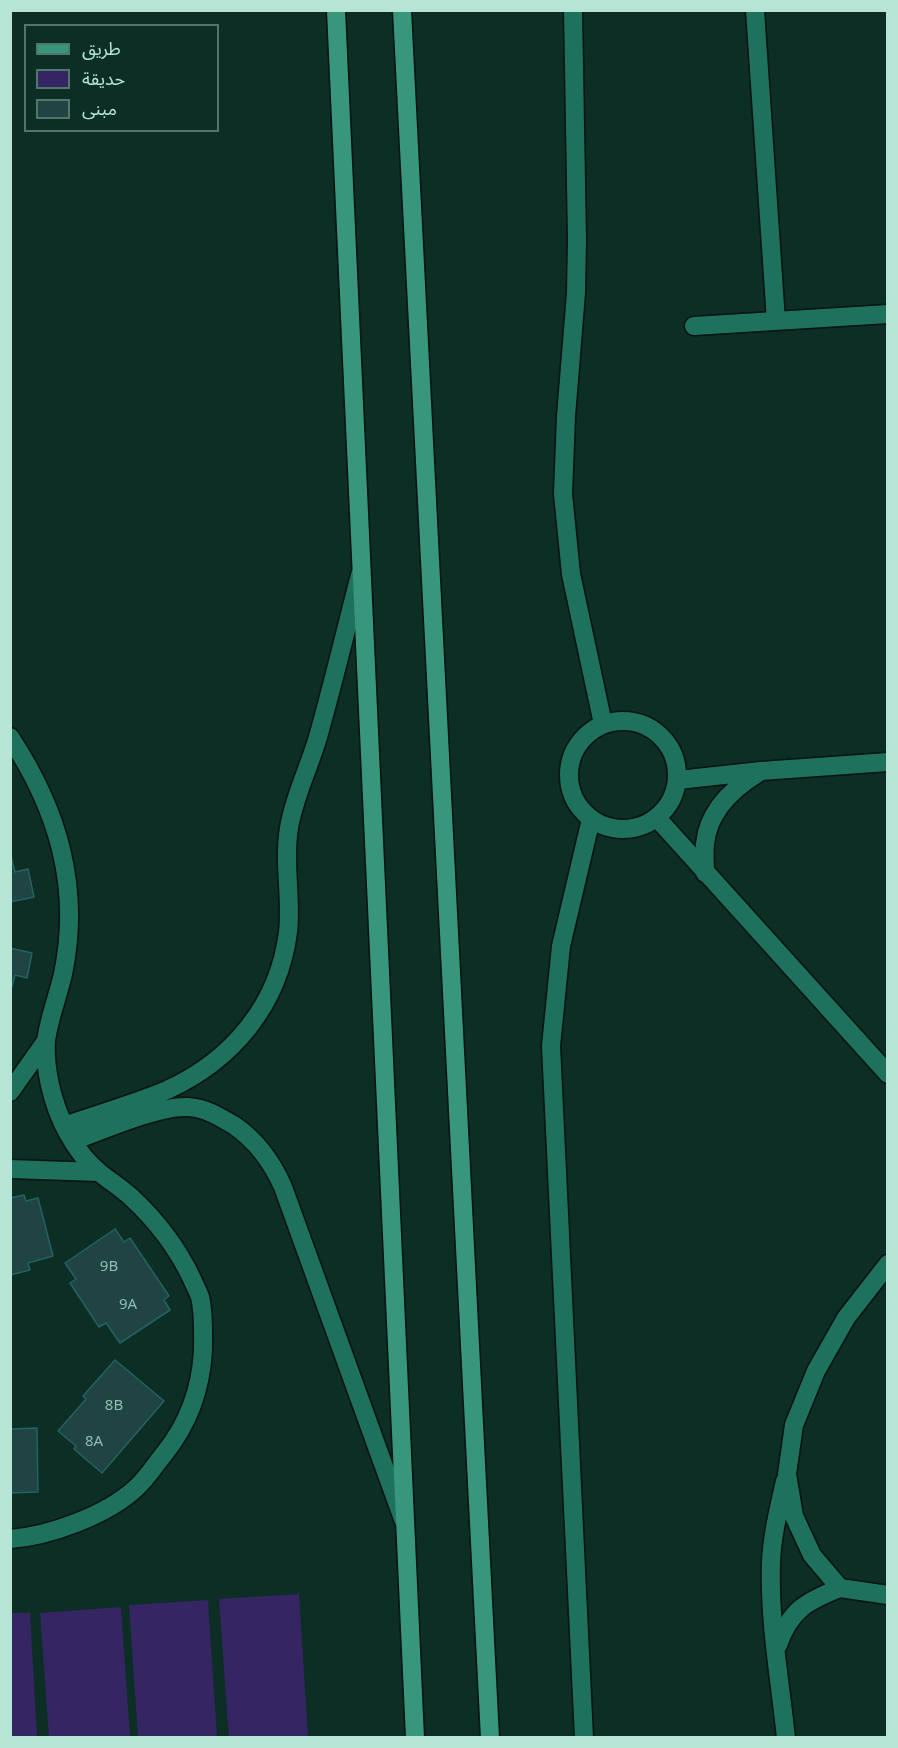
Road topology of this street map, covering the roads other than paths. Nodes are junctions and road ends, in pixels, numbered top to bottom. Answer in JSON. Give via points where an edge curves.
{"nodes":[{"id":1,"x":336,"y":10,"type":"edge"},
{"id":2,"x":402,"y":10,"type":"edge"},
{"id":3,"x":573,"y":10,"type":"edge"},
{"id":4,"x":755,"y":10,"type":"edge"},
{"id":5,"x":888,"y":314,"type":"edge"},
{"id":6,"x":776,"y":321,"type":"junction"},
{"id":7,"x":694,"y":326,"type":"dead end"},
{"id":8,"x":361,"y":573,"type":"junction"},
{"id":9,"x":603,"y":723,"type":"junction"},
{"id":10,"x":10,"y":737,"type":"edge"},
{"id":11,"x":888,"y":762,"type":"edge"},
{"id":12,"x":761,"y":771,"type":"junction"},
{"id":13,"x":678,"y":780,"type":"junction"},
{"id":14,"x":657,"y":818,"type":"junction"},
{"id":15,"x":591,"y":819,"type":"junction"},
{"id":16,"x":705,"y":873,"type":"junction"},
{"id":17,"x":46,"y":1041,"type":"junction"},
{"id":18,"x":888,"y":1074,"type":"edge"},
{"id":19,"x":183,"y":1082,"type":"junction"},
{"id":20,"x":10,"y":1092,"type":"edge"},
{"id":21,"x":190,"y":1107,"type":"junction"},
{"id":22,"x":69,"y":1134,"type":"junction"},
{"id":23,"x":10,"y":1169,"type":"edge"},
{"id":24,"x":98,"y":1172,"type":"junction"},
{"id":25,"x":888,"y":1264,"type":"edge"},
{"id":26,"x":787,"y":1474,"type":"junction"},
{"id":27,"x":405,"y":1524,"type":"junction"},
{"id":28,"x":10,"y":1539,"type":"edge"},
{"id":29,"x":840,"y":1588,"type":"junction"},
{"id":30,"x":888,"y":1595,"type":"edge"},
{"id":31,"x":777,"y":1647,"type":"junction"},
{"id":32,"x":415,"y":1737,"type":"edge"},
{"id":33,"x":490,"y":1737,"type":"edge"},
{"id":34,"x":584,"y":1737,"type":"edge"},
{"id":35,"x":786,"y":1737,"type":"edge"}],
"edges":[{"from":1,"to":8,"type":"main road"},
{"from":2,"to":33,"type":"main road"},
{"from":3,"to":9,"type":"street","via":[[578,240],[563,494],[571,574]]},
{"from":4,"to":6,"type":"street"},
{"from":5,"to":6,"type":"street"},
{"from":6,"to":7,"type":"street"},
{"from":8,"to":19,"type":"street","via":[[324,716],[289,827],[288,930],[282,965],[269,997],[250,1027],[226,1053]]},
{"from":8,"to":27,"type":"main road"},
{"from":9,"to":13,"type":"street","via":[[625,720],[646,725],[664,738],[675,758]]},
{"from":9,"to":15,"type":"street","via":[[584,736],[571,756],[568,780],[575,802]]},
{"from":10,"to":17,"type":"street","via":[[31,769],[50,811],[68,878],[65,962]]},
{"from":11,"to":12,"type":"street"},
{"from":12,"to":13,"type":"street"},
{"from":12,"to":16,"type":"street","via":[[735,788],[715,812],[705,842]]},
{"from":13,"to":14,"type":"street","via":[[671,801]]},
{"from":14,"to":15,"type":"street","via":[[636,828],[613,829]]},
{"from":14,"to":16,"type":"street"},
{"from":15,"to":34,"type":"street","via":[[561,946],[551,1046]]},
{"from":16,"to":18,"type":"street"},
{"from":17,"to":20,"type":"street"},
{"from":17,"to":22,"type":"street","via":[[50,1084]]},
{"from":19,"to":21,"type":"street"},
{"from":19,"to":22,"type":"street"},
{"from":21,"to":22,"type":"street","via":[[162,1110]]},
{"from":21,"to":27,"type":"street","via":[[219,1116],[247,1135],[262,1150],[284,1186]]},
{"from":22,"to":24,"type":"street"},
{"from":23,"to":24,"type":"street"},
{"from":24,"to":28,"type":"street","via":[[129,1195],[160,1226],[183,1259],[200,1296],[202,1371],[196,1397],[177,1438],[135,1488],[110,1506],[58,1529]]},
{"from":25,"to":26,"type":"street","via":[[846,1318],[816,1371],[794,1425]]},
{"from":26,"to":29,"type":"street","via":[[794,1516],[812,1556]]},
{"from":26,"to":31,"type":"street","via":[[771,1562]]},
{"from":27,"to":32,"type":"main road"},
{"from":29,"to":30,"type":"street"},
{"from":29,"to":31,"type":"street","via":[[797,1610],[784,1627]]},
{"from":31,"to":35,"type":"street"}]}
